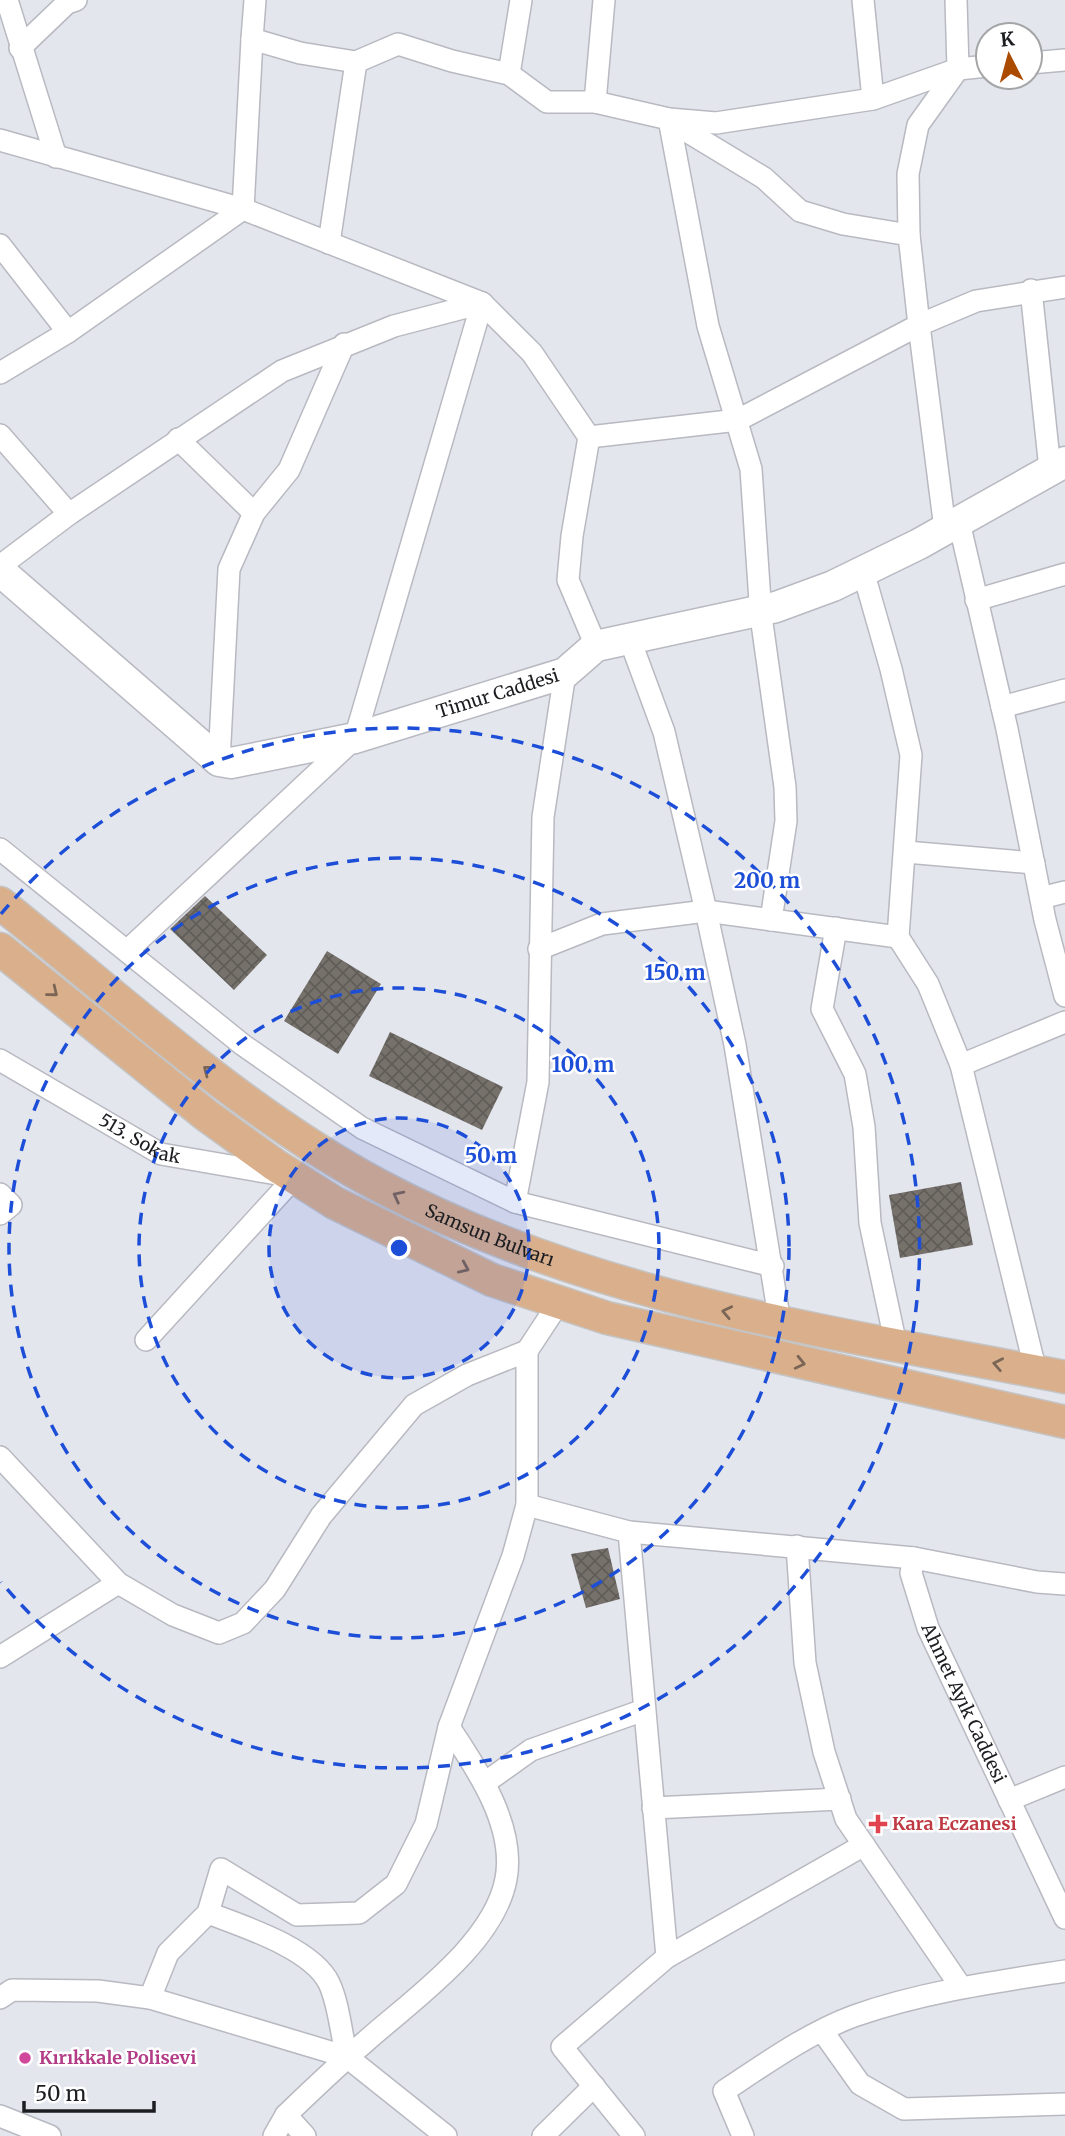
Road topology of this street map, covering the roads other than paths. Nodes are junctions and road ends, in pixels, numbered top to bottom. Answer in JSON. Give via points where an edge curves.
{"nodes":[{"id":1,"x":7,"y":0,"type":"edge"},
{"id":2,"x":76,"y":0,"type":"edge"},
{"id":3,"x":255,"y":0,"type":"edge"},
{"id":4,"x":521,"y":0,"type":"edge"},
{"id":5,"x":604,"y":0,"type":"edge"},
{"id":6,"x":863,"y":0,"type":"edge"},
{"id":7,"x":956,"y":0,"type":"edge"},
{"id":8,"x":252,"y":39,"type":"junction"},
{"id":9,"x":20,"y":48,"type":"junction"},
{"id":10,"x":356,"y":62,"type":"junction"},
{"id":11,"x":1044,"y":64,"type":"edge"},
{"id":12,"x":1064,"y":66,"type":"edge"},
{"id":13,"x":974,"y":67,"type":"edge"},
{"id":14,"x":958,"y":69,"type":"junction"},
{"id":15,"x":509,"y":74,"type":"junction"},
{"id":16,"x":873,"y":99,"type":"junction"},
{"id":17,"x":595,"y":102,"type":"junction"},
{"id":18,"x":668,"y":119,"type":"junction"},
{"id":19,"x":0,"y":140,"type":"edge"},
{"id":20,"x":57,"y":157,"type":"junction"},
{"id":21,"x":243,"y":209,"type":"junction"},
{"id":22,"x":909,"y":235,"type":"junction"},
{"id":23,"x":329,"y":243,"type":"junction"},
{"id":24,"x":0,"y":244,"type":"edge"},
{"id":25,"x":1065,"y":287,"type":"edge"},
{"id":26,"x":1031,"y":290,"type":"junction"},
{"id":27,"x":482,"y":303,"type":"junction"},
{"id":28,"x":919,"y":326,"type":"junction"},
{"id":29,"x":68,"y":332,"type":"junction"},
{"id":30,"x":344,"y":344,"type":"junction"},
{"id":31,"x":0,"y":373,"type":"edge"},
{"id":32,"x":738,"y":420,"type":"junction"},
{"id":33,"x":0,"y":435,"type":"edge"},
{"id":34,"x":589,"y":436,"type":"junction"},
{"id":35,"x":178,"y":439,"type":"junction"},
{"id":36,"x":1057,"y":465,"type":"edge"},
{"id":37,"x":254,"y":513,"type":"junction"},
{"id":38,"x":69,"y":514,"type":"junction"},
{"id":39,"x":952,"y":525,"type":"junction"},
{"id":40,"x":0,"y":568,"type":"edge"},
{"id":41,"x":863,"y":571,"type":"junction"},
{"id":42,"x":1065,"y":574,"type":"edge"},
{"id":43,"x":976,"y":600,"type":"junction"},
{"id":44,"x":760,"y":611,"type":"junction"},
{"id":45,"x":629,"y":640,"type":"junction"},
{"id":46,"x":596,"y":646,"type":"junction"},
{"id":47,"x":565,"y":673,"type":"junction"},
{"id":48,"x":1065,"y":690,"type":"edge"},
{"id":49,"x":1002,"y":707,"type":"junction"},
{"id":50,"x":355,"y":738,"type":"junction"},
{"id":51,"x":219,"y":761,"type":"junction"},
{"id":52,"x":0,"y":849,"type":"edge"},
{"id":53,"x":905,"y":852,"type":"junction"},
{"id":54,"x":1034,"y":863,"type":"junction"},
{"id":55,"x":1065,"y":892,"type":"edge"},
{"id":56,"x":1041,"y":898,"type":"junction"},
{"id":57,"x":0,"y":903,"type":"edge"},
{"id":58,"x":706,"y":911,"type":"junction"},
{"id":59,"x":771,"y":920,"type":"junction"},
{"id":60,"x":836,"y":928,"type":"junction"},
{"id":61,"x":898,"y":937,"type":"junction"},
{"id":62,"x":0,"y":949,"type":"edge"},
{"id":63,"x":539,"y":949,"type":"junction"},
{"id":64,"x":128,"y":950,"type":"junction"},
{"id":65,"x":1065,"y":996,"type":"edge"},
{"id":66,"x":1065,"y":1022,"type":"edge"},
{"id":67,"x":0,"y":1060,"type":"edge"},
{"id":68,"x":961,"y":1065,"type":"junction"},
{"id":69,"x":295,"y":1177,"type":"junction"},
{"id":70,"x":0,"y":1194,"type":"edge"},
{"id":71,"x":515,"y":1202,"type":"junction"},
{"id":72,"x":0,"y":1214,"type":"edge"},
{"id":73,"x":773,"y":1266,"type":"junction"},
{"id":74,"x":558,"y":1304,"type":"junction"},
{"id":75,"x":780,"y":1323,"type":"junction"},
{"id":76,"x":146,"y":1340,"type":"dead end"},
{"id":77,"x":896,"y":1345,"type":"junction"},
{"id":78,"x":527,"y":1351,"type":"junction"},
{"id":79,"x":1050,"y":1375,"type":"edge"},
{"id":80,"x":1065,"y":1422,"type":"edge"},
{"id":81,"x":0,"y":1457,"type":"edge"},
{"id":82,"x":527,"y":1505,"type":"junction"},
{"id":83,"x":629,"y":1532,"type":"junction"},
{"id":84,"x":797,"y":1546,"type":"junction"},
{"id":85,"x":914,"y":1558,"type":"junction"},
{"id":86,"x":118,"y":1583,"type":"junction"},
{"id":87,"x":1065,"y":1584,"type":"edge"},
{"id":88,"x":0,"y":1657,"type":"edge"},
{"id":89,"x":644,"y":1710,"type":"junction"},
{"id":90,"x":449,"y":1727,"type":"junction"},
{"id":91,"x":1065,"y":1777,"type":"edge"},
{"id":92,"x":486,"y":1782,"type":"junction"},
{"id":93,"x":840,"y":1799,"type":"junction"},
{"id":94,"x":1009,"y":1800,"type":"junction"},
{"id":95,"x":653,"y":1808,"type":"junction"},
{"id":96,"x":864,"y":1845,"type":"junction"},
{"id":97,"x":208,"y":1913,"type":"junction"},
{"id":98,"x":1065,"y":1918,"type":"edge"},
{"id":99,"x":667,"y":1957,"type":"junction"},
{"id":100,"x":1065,"y":1971,"type":"edge"},
{"id":101,"x":961,"y":1987,"type":"junction"},
{"id":102,"x":0,"y":1998,"type":"edge"},
{"id":103,"x":150,"y":1998,"type":"junction"},
{"id":104,"x":823,"y":2032,"type":"junction"},
{"id":105,"x":347,"y":2057,"type":"junction"},
{"id":106,"x":594,"y":2086,"type":"junction"},
{"id":107,"x":1065,"y":2104,"type":"edge"},
{"id":108,"x":286,"y":2115,"type":"junction"},
{"id":109,"x":0,"y":2116,"type":"edge"},
{"id":110,"x":50,"y":2136,"type":"edge"},
{"id":111,"x":274,"y":2136,"type":"edge"},
{"id":112,"x":305,"y":2136,"type":"edge"},
{"id":113,"x":446,"y":2136,"type":"edge"},
{"id":114,"x":543,"y":2136,"type":"edge"},
{"id":115,"x":634,"y":2136,"type":"edge"},
{"id":116,"x":743,"y":2136,"type":"edge"}],
"edges":[{"from":1,"to":9,"type":"street"},
{"from":2,"to":9,"type":"street","via":[[67,3]]},
{"from":3,"to":8,"type":"street"},
{"from":4,"to":15,"type":"street"},
{"from":5,"to":17,"type":"street"},
{"from":6,"to":16,"type":"street"},
{"from":7,"to":14,"type":"street"},
{"from":8,"to":10,"type":"street"},
{"from":8,"to":21,"type":"street"},
{"from":9,"to":20,"type":"street"},
{"from":10,"to":15,"type":"street","via":[[398,44]]},
{"from":10,"to":23,"type":"street"},
{"from":11,"to":12,"type":"street"},
{"from":13,"to":14,"type":"street"},
{"from":14,"to":16,"type":"street"},
{"from":14,"to":22,"type":"street","via":[[918,125],[908,174]]},
{"from":15,"to":17,"type":"street","via":[[547,102]]},
{"from":16,"to":18,"type":"street","via":[[716,122]]},
{"from":17,"to":18,"type":"street"},
{"from":18,"to":22,"type":"street","via":[[764,178],[800,211],[844,225]]},
{"from":18,"to":32,"type":"street","via":[[708,326]]},
{"from":19,"to":20,"type":"street"},
{"from":20,"to":21,"type":"street"},
{"from":21,"to":23,"type":"street"},
{"from":21,"to":29,"type":"street"},
{"from":22,"to":28,"type":"street"},
{"from":23,"to":27,"type":"street"},
{"from":24,"to":29,"type":"street"},
{"from":25,"to":26,"type":"street"},
{"from":26,"to":28,"type":"street","via":[[976,300]]},
{"from":26,"to":36,"type":"street"},
{"from":27,"to":30,"type":"street"},
{"from":27,"to":34,"type":"street","via":[[532,353]]},
{"from":27,"to":50,"type":"street"},
{"from":28,"to":32,"type":"street"},
{"from":28,"to":39,"type":"street"},
{"from":29,"to":31,"type":"street"},
{"from":30,"to":35,"type":"street","via":[[282,371]]},
{"from":30,"to":37,"type":"street","via":[[289,470]]},
{"from":32,"to":34,"type":"street"},
{"from":32,"to":44,"type":"street","via":[[751,469]]},
{"from":33,"to":38,"type":"street"},
{"from":34,"to":46,"type":"street","via":[[568,580]]},
{"from":35,"to":37,"type":"street"},
{"from":35,"to":38,"type":"street"},
{"from":36,"to":39,"type":"street"},
{"from":37,"to":51,"type":"street","via":[[229,569]]},
{"from":38,"to":40,"type":"street"},
{"from":39,"to":41,"type":"street"},
{"from":39,"to":43,"type":"street"},
{"from":40,"to":51,"type":"street"},
{"from":41,"to":44,"type":"street"},
{"from":41,"to":53,"type":"street","via":[[911,755]]},
{"from":42,"to":43,"type":"street"},
{"from":43,"to":49,"type":"street"},
{"from":44,"to":45,"type":"street"},
{"from":44,"to":59,"type":"street","via":[[785,787],[786,821]]},
{"from":45,"to":46,"type":"street"},
{"from":45,"to":58,"type":"street","via":[[664,732]]},
{"from":46,"to":47,"type":"street","name":"Timur Caddesi"},
{"from":47,"to":50,"type":"street","name":"Timur Caddesi"},
{"from":47,"to":63,"type":"street","via":[[543,817]]},
{"from":48,"to":49,"type":"street"},
{"from":49,"to":54,"type":"street"},
{"from":50,"to":51,"type":"street","name":"Timur Caddesi","via":[[231,763]]},
{"from":50,"to":64,"type":"street"},
{"from":52,"to":64,"type":"street"},
{"from":53,"to":54,"type":"street"},
{"from":53,"to":61,"type":"street"},
{"from":54,"to":56,"type":"street"},
{"from":55,"to":56,"type":"street"},
{"from":56,"to":65,"type":"street"},
{"from":75,"to":57,"type":"main road","name":"Samsun Bulvarı","one_way":true,"via":[[692,1303],[498,1243],[375,1184],[251,1104]]},
{"from":58,"to":59,"type":"street"},
{"from":58,"to":63,"type":"street","via":[[602,925]]},
{"from":58,"to":73,"type":"street"},
{"from":59,"to":60,"type":"street"},
{"from":60,"to":61,"type":"street"},
{"from":60,"to":77,"type":"street","via":[[822,1009],[855,1074],[864,1127],[870,1223]]},
{"from":61,"to":68,"type":"street","via":[[928,984]]},
{"from":62,"to":69,"type":"main road","one_way":true,"via":[[205,1115]]},
{"from":63,"to":71,"type":"street","via":[[538,1083]]},
{"from":64,"to":71,"type":"street","via":[[243,1045],[362,1128]]},
{"from":66,"to":68,"type":"street"},
{"from":67,"to":69,"type":"street","name":"513. Sokak","via":[[161,1154]]},
{"from":68,"to":79,"type":"street"},
{"from":69,"to":74,"type":"main road","one_way":true,"via":[[433,1254]]},
{"from":69,"to":76,"type":"street"},
{"from":70,"to":72,"type":"street","via":[[11,1206]]},
{"from":71,"to":73,"type":"street"},
{"from":73,"to":75,"type":"street"},
{"from":74,"to":78,"type":"street"},
{"from":74,"to":80,"type":"main road","one_way":true},
{"from":75,"to":77,"type":"main road","name":"Samsun Bulvarı"},
{"from":79,"to":77,"type":"main road","name":"Samsun Bulvarı","one_way":true},
{"from":78,"to":82,"type":"street"},
{"from":78,"to":86,"type":"street","via":[[467,1375],[414,1405],[321,1516],[275,1589],[243,1623],[219,1633],[173,1615]]},
{"from":81,"to":86,"type":"street"},
{"from":82,"to":83,"type":"street"},
{"from":82,"to":90,"type":"street","via":[[513,1556]]},
{"from":83,"to":84,"type":"street"},
{"from":83,"to":89,"type":"street"},
{"from":84,"to":85,"type":"street"},
{"from":84,"to":93,"type":"street","via":[[805,1663],[824,1752]]},
{"from":85,"to":87,"type":"street"},
{"from":85,"to":94,"type":"street","name":"Ahmet Ayık Caddesi","via":[[911,1573],[928,1628]]},
{"from":86,"to":88,"type":"street"},
{"from":89,"to":92,"type":"street","via":[[531,1750]]},
{"from":89,"to":95,"type":"street"},
{"from":90,"to":92,"type":"street"},
{"from":90,"to":97,"type":"street","via":[[426,1824],[396,1884],[359,1913],[297,1915],[221,1869]]},
{"from":91,"to":94,"type":"street"},
{"from":92,"to":105,"type":"street","via":[[505,1844],[507,1877],[495,1913],[457,1960]]},
{"from":93,"to":95,"type":"street"},
{"from":93,"to":96,"type":"street"},
{"from":94,"to":98,"type":"street","name":"Ahmet Ayık Caddesi"},
{"from":95,"to":99,"type":"street"},
{"from":96,"to":99,"type":"street"},
{"from":96,"to":101,"type":"street"},
{"from":97,"to":103,"type":"street","via":[[168,1953]]},
{"from":97,"to":105,"type":"street","via":[[257,1931],[307,1958],[329,1982]]},
{"from":99,"to":106,"type":"street","via":[[562,2047]]},
{"from":100,"to":101,"type":"street"},
{"from":101,"to":104,"type":"street","via":[[853,2016]]},
{"from":102,"to":103,"type":"street","via":[[12,1990],[25,1990],[98,1991]]},
{"from":103,"to":105,"type":"street"},
{"from":104,"to":107,"type":"street","via":[[860,2084],[904,2109]]},
{"from":104,"to":116,"type":"street","via":[[724,2091]]},
{"from":105,"to":108,"type":"street"},
{"from":105,"to":113,"type":"street"},
{"from":106,"to":114,"type":"street"},
{"from":106,"to":115,"type":"street"},
{"from":108,"to":111,"type":"street"},
{"from":108,"to":112,"type":"street"},
{"from":109,"to":110,"type":"street"}]}
